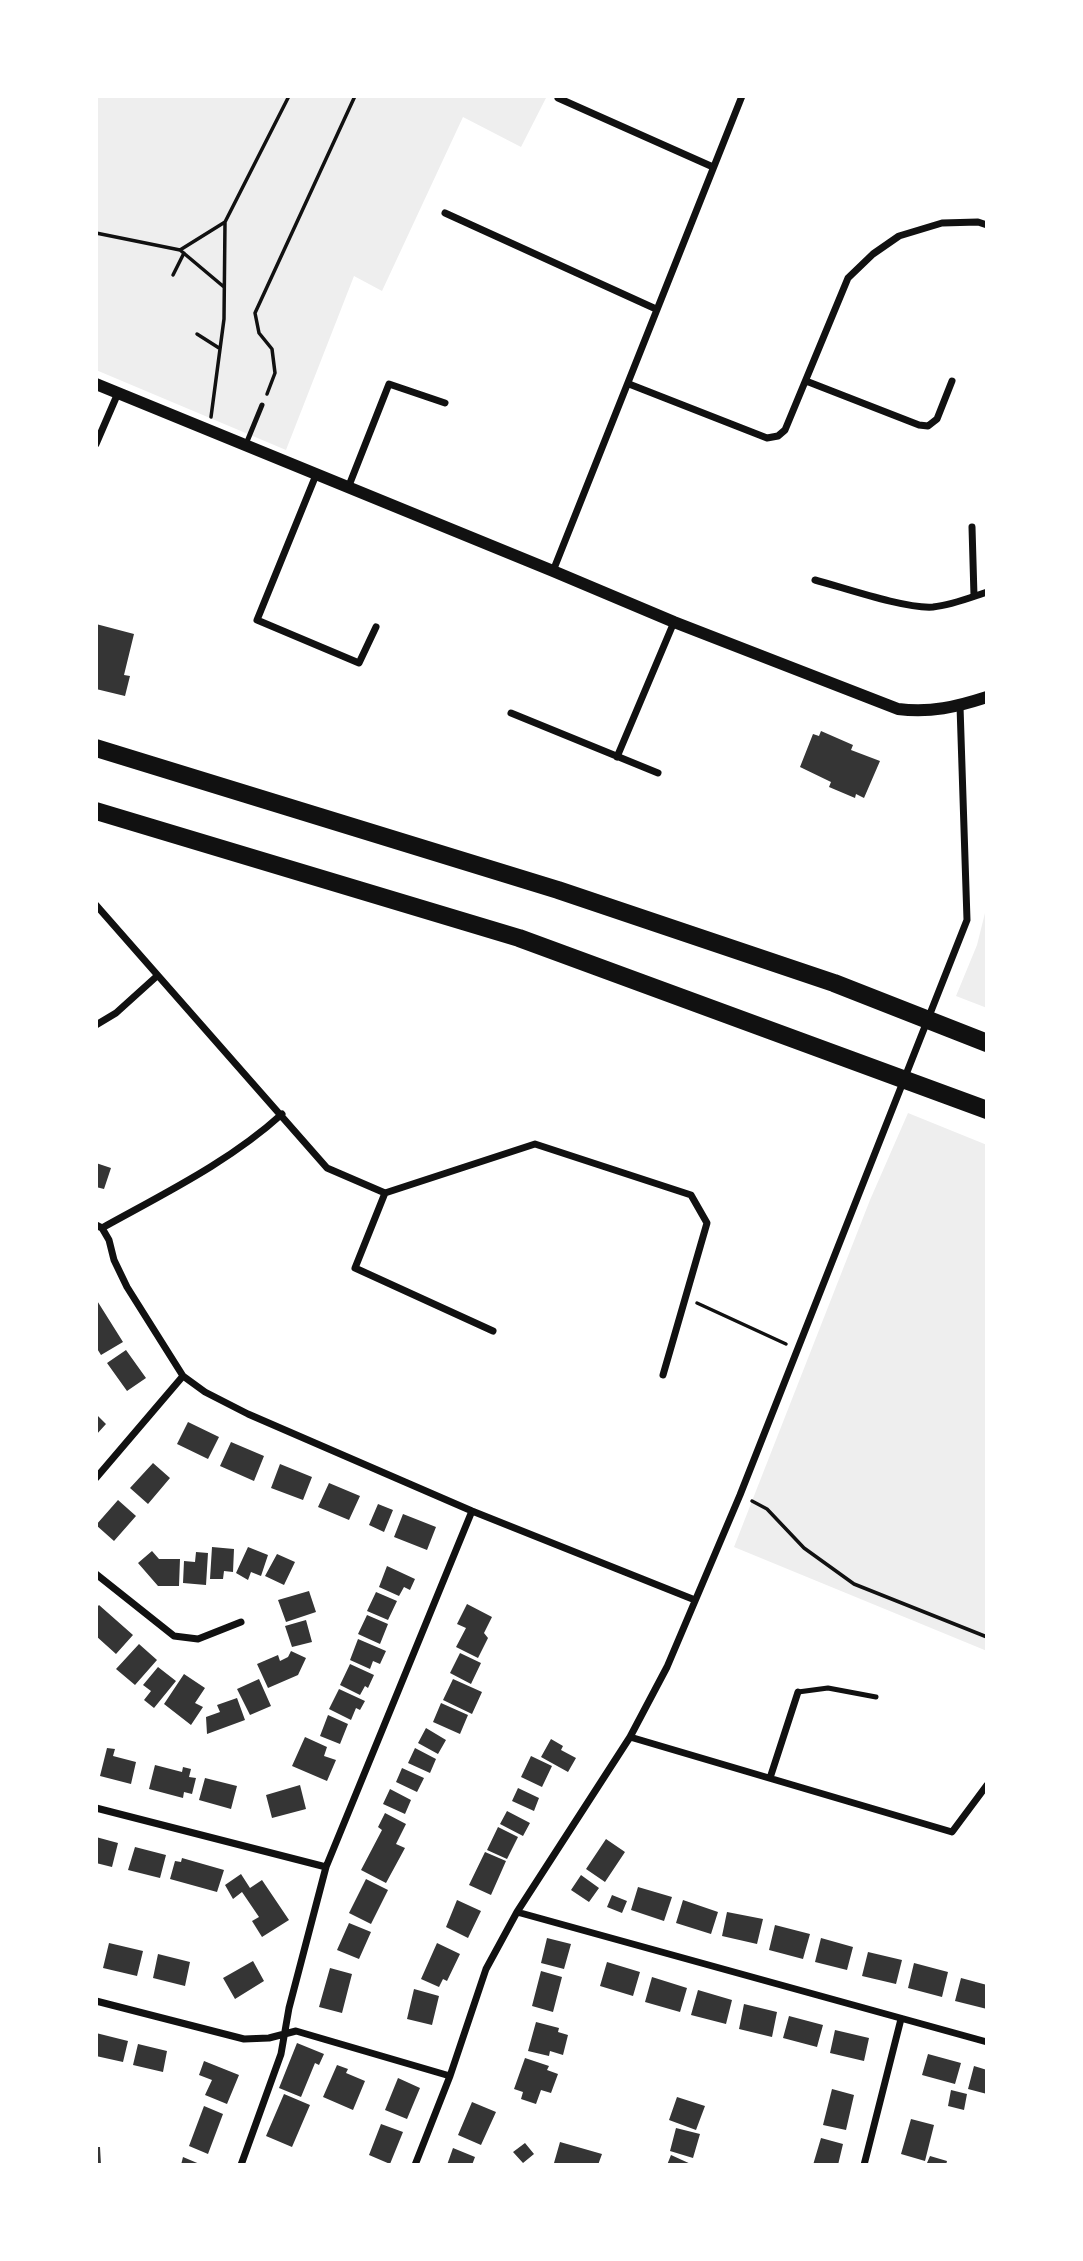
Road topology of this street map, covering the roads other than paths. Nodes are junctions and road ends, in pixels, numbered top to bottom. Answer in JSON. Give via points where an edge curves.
{"nodes":[{"id":1,"x":742,"y":96,"type":"edge"},
{"id":2,"x":558,"y":98,"type":"edge"},
{"id":3,"x":713,"y":167,"type":"junction"},
{"id":4,"x":445,"y":213,"type":"dead end"},
{"id":5,"x":987,"y":225,"type":"edge"},
{"id":6,"x":656,"y":309,"type":"junction"},
{"id":7,"x":806,"y":381,"type":"junction"},
{"id":8,"x":951,"y":381,"type":"dead end"},
{"id":9,"x":96,"y":384,"type":"edge"},
{"id":10,"x":629,"y":384,"type":"junction"},
{"id":11,"x":118,"y":393,"type":"junction"},
{"id":12,"x":445,"y":402,"type":"dead end"},
{"id":13,"x":262,"y":405,"type":"road end"},
{"id":14,"x":96,"y":443,"type":"edge"},
{"id":15,"x":245,"y":446,"type":"junction"},
{"id":16,"x":316,"y":475,"type":"junction"},
{"id":17,"x":348,"y":488,"type":"junction"},
{"id":18,"x":972,"y":527,"type":"dead end"},
{"id":19,"x":553,"y":570,"type":"junction"},
{"id":20,"x":815,"y":580,"type":"dead end"},
{"id":21,"x":987,"y":592,"type":"edge"},
{"id":22,"x":974,"y":596,"type":"junction"},
{"id":23,"x":674,"y":622,"type":"junction"},
{"id":24,"x":376,"y":627,"type":"dead end"},
{"id":25,"x":987,"y":697,"type":"edge"},
{"id":26,"x":960,"y":706,"type":"junction"},
{"id":27,"x":512,"y":713,"type":"dead end"},
{"id":28,"x":96,"y":748,"type":"edge"},
{"id":29,"x":617,"y":757,"type":"junction"},
{"id":30,"x":658,"y":773,"type":"dead end"},
{"id":31,"x":96,"y":811,"type":"edge"},
{"id":32,"x":96,"y":905,"type":"edge"},
{"id":33,"x":158,"y":976,"type":"junction"},
{"id":34,"x":96,"y":1025,"type":"edge"},
{"id":35,"x":987,"y":1043,"type":"edge"},
{"id":36,"x":987,"y":1110,"type":"edge"},
{"id":37,"x":282,"y":1114,"type":"junction"},
{"id":38,"x":385,"y":1193,"type":"junction"},
{"id":39,"x":99,"y":1226,"type":"edge"},
{"id":40,"x":493,"y":1331,"type":"dead end"},
{"id":41,"x":663,"y":1375,"type":"dead end"},
{"id":42,"x":183,"y":1376,"type":"junction"},
{"id":43,"x":96,"y":1478,"type":"edge"},
{"id":44,"x":472,"y":1511,"type":"junction"},
{"id":45,"x":96,"y":1574,"type":"edge"},
{"id":46,"x":695,"y":1600,"type":"junction"},
{"id":47,"x":241,"y":1622,"type":"dead end"},
{"id":48,"x":798,"y":1692,"type":"joint"},
{"id":49,"x":876,"y":1697,"type":"dead end"},
{"id":50,"x":630,"y":1737,"type":"junction"},
{"id":51,"x":770,"y":1778,"type":"junction"},
{"id":52,"x":987,"y":1785,"type":"edge"},
{"id":53,"x":96,"y":1808,"type":"edge"},
{"id":54,"x":326,"y":1867,"type":"junction"},
{"id":55,"x":517,"y":1912,"type":"junction"},
{"id":56,"x":96,"y":2001,"type":"edge"},
{"id":57,"x":901,"y":2019,"type":"junction"},
{"id":58,"x":283,"y":2034,"type":"junction"},
{"id":59,"x":987,"y":2042,"type":"edge"},
{"id":60,"x":450,"y":2076,"type":"junction"},
{"id":61,"x":241,"y":2165,"type":"edge"},
{"id":62,"x":415,"y":2165,"type":"edge"},
{"id":63,"x":864,"y":2165,"type":"edge"}],
"edges":[{"from":1,"to":3,"type":"street"},
{"from":2,"to":3,"type":"street"},
{"from":3,"to":6,"type":"street"},
{"from":4,"to":6,"type":"street"},
{"from":5,"to":7,"type":"street","via":[[942,223],[899,236],[873,254],[848,278]]},
{"from":6,"to":10,"type":"street"},
{"from":7,"to":8,"type":"street","via":[[928,426],[937,419]]},
{"from":7,"to":10,"type":"street","via":[[785,430],[767,438]]},
{"from":9,"to":11,"type":"street"},
{"from":10,"to":19,"type":"street"},
{"from":11,"to":14,"type":"street"},
{"from":11,"to":15,"type":"street"},
{"from":12,"to":17,"type":"street","via":[[389,384]]},
{"from":13,"to":15,"type":"lane"},
{"from":15,"to":16,"type":"street"},
{"from":16,"to":17,"type":"street"},
{"from":16,"to":24,"type":"street","via":[[257,620],[359,663]]},
{"from":17,"to":19,"type":"street"},
{"from":18,"to":22,"type":"street"},
{"from":19,"to":23,"type":"street"},
{"from":20,"to":22,"type":"street","via":[[930,607]]},
{"from":21,"to":22,"type":"street"},
{"from":23,"to":26,"type":"street","via":[[898,709],[923,712]]},
{"from":23,"to":29,"type":"street"},
{"from":25,"to":26,"type":"street"},
{"from":26,"to":46,"type":"street","via":[[967,920]]},
{"from":27,"to":29,"type":"street"},
{"from":28,"to":35,"type":"highway","via":[[558,890],[834,983]]},
{"from":29,"to":30,"type":"street"},
{"from":31,"to":36,"type":"highway","via":[[519,938]]},
{"from":32,"to":33,"type":"street"},
{"from":33,"to":34,"type":"street"},
{"from":33,"to":37,"type":"street"},
{"from":37,"to":38,"type":"street","via":[[327,1168]]},
{"from":37,"to":39,"type":"street","via":[[226,1158]]},
{"from":38,"to":40,"type":"street","via":[[355,1268]]},
{"from":38,"to":41,"type":"street","via":[[535,1144],[691,1195],[707,1223]]},
{"from":39,"to":42,"type":"street","via":[[127,1287]]},
{"from":42,"to":43,"type":"street"},
{"from":42,"to":44,"type":"street","via":[[248,1414]]},
{"from":44,"to":46,"type":"street"},
{"from":44,"to":54,"type":"street"},
{"from":45,"to":47,"type":"street","via":[[174,1636],[198,1639]]},
{"from":46,"to":50,"type":"street"},
{"from":48,"to":49,"type":"lane","via":[[828,1688]]},
{"from":48,"to":51,"type":"street"},
{"from":50,"to":51,"type":"street"},
{"from":50,"to":55,"type":"street"},
{"from":51,"to":52,"type":"street","via":[[952,1832]]},
{"from":53,"to":54,"type":"street"},
{"from":54,"to":58,"type":"street"},
{"from":55,"to":57,"type":"street"},
{"from":55,"to":60,"type":"street","via":[[486,1969]]},
{"from":56,"to":58,"type":"street","via":[[244,2039]]},
{"from":57,"to":59,"type":"street"},
{"from":57,"to":63,"type":"street"},
{"from":58,"to":60,"type":"street","via":[[296,2031]]},
{"from":58,"to":61,"type":"street","via":[[276,2070]]},
{"from":60,"to":62,"type":"street"}]}
